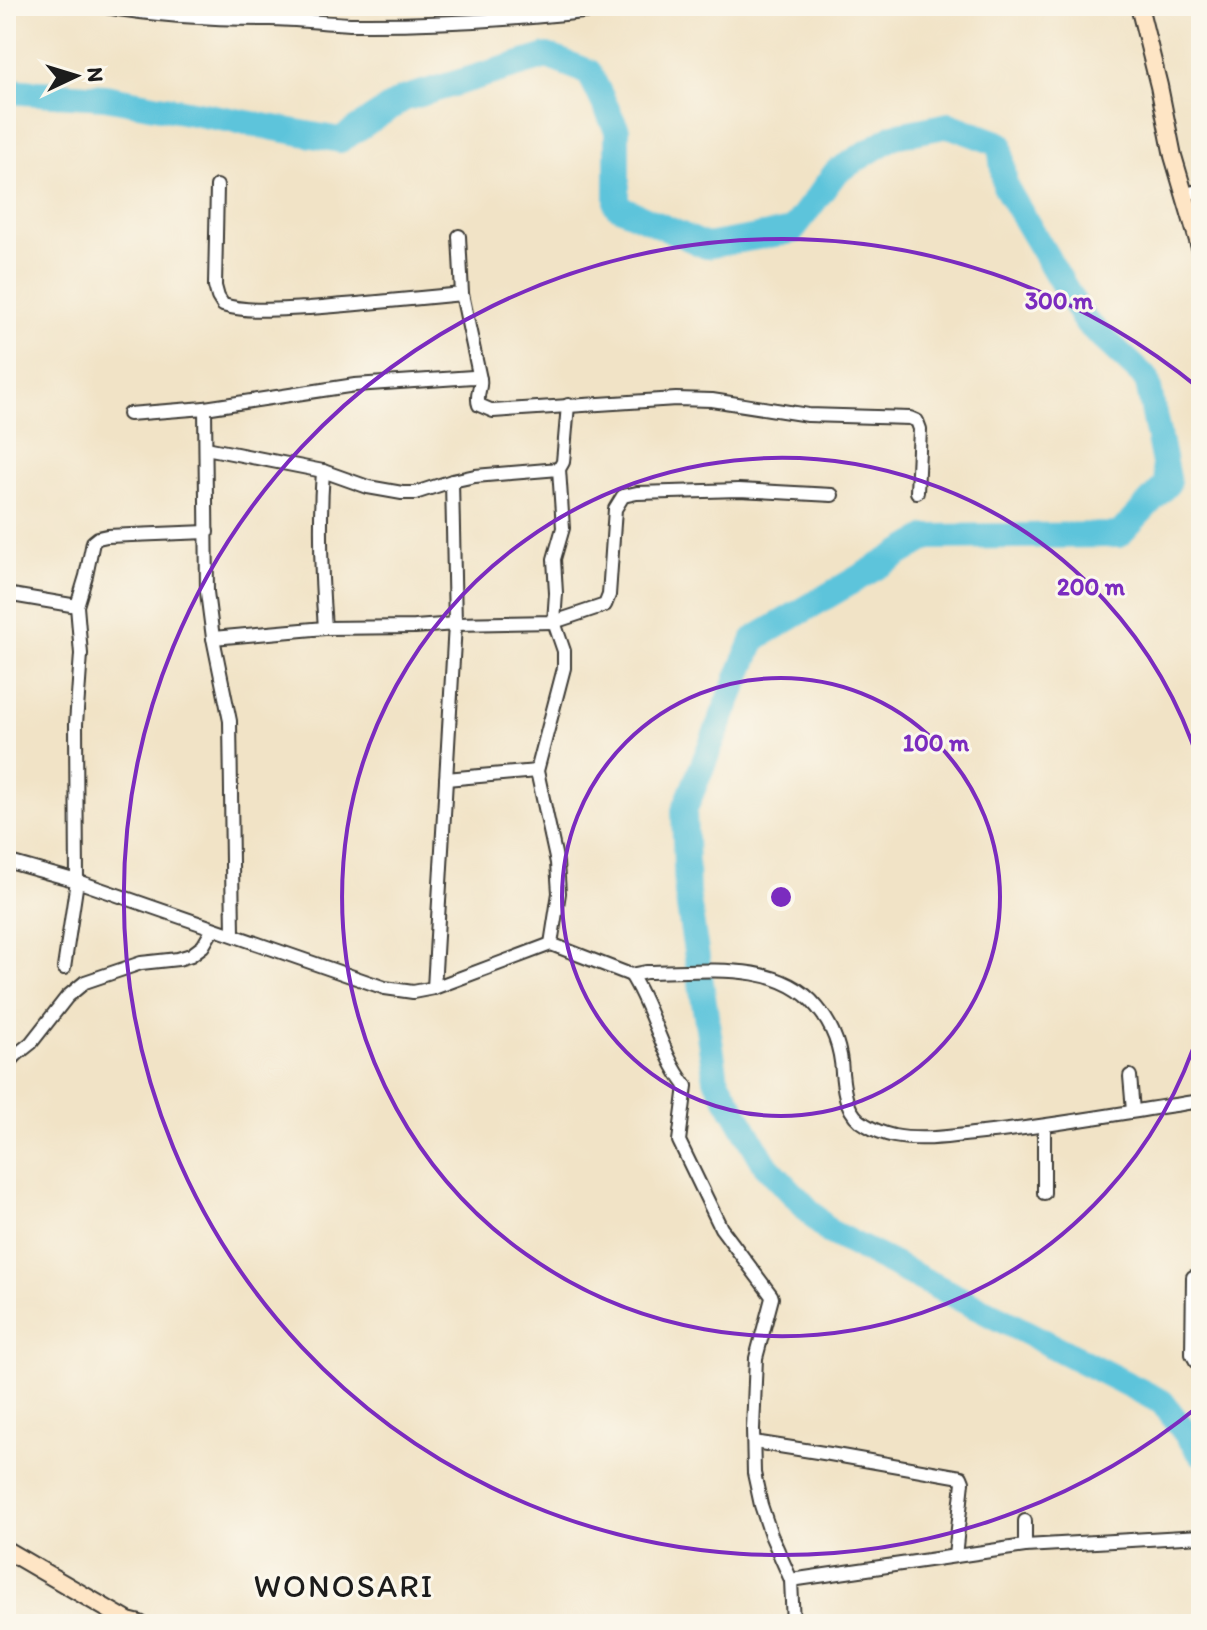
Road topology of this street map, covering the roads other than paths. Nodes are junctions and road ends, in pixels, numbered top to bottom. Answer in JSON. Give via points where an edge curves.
{"nodes":[{"id":1,"x":100,"y":6,"type":"edge"},
{"id":2,"x":251,"y":6,"type":"edge"},
{"id":3,"x":635,"y":6,"type":"edge"},
{"id":4,"x":1139,"y":6,"type":"edge"},
{"id":5,"x":241,"y":20,"type":"junction"},
{"id":6,"x":217,"y":186,"type":"dead end"},
{"id":7,"x":1201,"y":190,"type":"edge"},
{"id":8,"x":1183,"y":195,"type":"junction"},
{"id":9,"x":459,"y":236,"type":"dead end"},
{"id":10,"x":1201,"y":251,"type":"edge"},
{"id":11,"x":462,"y":294,"type":"junction"},
{"id":12,"x":480,"y":379,"type":"junction"},
{"id":13,"x":568,"y":405,"type":"junction"},
{"id":14,"x":205,"y":408,"type":"junction"},
{"id":15,"x":129,"y":414,"type":"dead end"},
{"id":16,"x":206,"y":448,"type":"junction"},
{"id":17,"x":559,"y":469,"type":"junction"},
{"id":18,"x":323,"y":471,"type":"junction"},
{"id":19,"x":452,"y":481,"type":"junction"},
{"id":20,"x":917,"y":492,"type":"dead end"},
{"id":21,"x":832,"y":495,"type":"dead end"},
{"id":22,"x":207,"y":532,"type":"junction"},
{"id":23,"x":6,"y":594,"type":"edge"},
{"id":24,"x":77,"y":606,"type":"junction"},
{"id":25,"x":554,"y":622,"type":"junction"},
{"id":26,"x":455,"y":624,"type":"junction"},
{"id":27,"x":325,"y":628,"type":"junction"},
{"id":28,"x":213,"y":638,"type":"junction"},
{"id":29,"x":537,"y":771,"type":"junction"},
{"id":30,"x":446,"y":779,"type":"junction"},
{"id":31,"x":6,"y":861,"type":"edge"},
{"id":32,"x":76,"y":893,"type":"junction"},
{"id":33,"x":213,"y":929,"type":"junction"},
{"id":34,"x":233,"y":934,"type":"junction"},
{"id":35,"x":551,"y":944,"type":"junction"},
{"id":36,"x":64,"y":968,"type":"dead end"},
{"id":37,"x":631,"y":975,"type":"junction"},
{"id":38,"x":434,"y":988,"type":"junction"},
{"id":39,"x":11,"y":1052,"type":"edge"},
{"id":40,"x":6,"y":1066,"type":"edge"},
{"id":41,"x":1130,"y":1076,"type":"dead end"},
{"id":42,"x":1201,"y":1101,"type":"edge"},
{"id":43,"x":1133,"y":1111,"type":"junction"},
{"id":44,"x":1044,"y":1126,"type":"junction"},
{"id":45,"x":1044,"y":1193,"type":"dead end"},
{"id":46,"x":1193,"y":1277,"type":"dead end"},
{"id":47,"x":1201,"y":1362,"type":"edge"},
{"id":48,"x":754,"y":1442,"type":"junction"},
{"id":49,"x":1025,"y":1521,"type":"dead end"},
{"id":50,"x":1201,"y":1536,"type":"edge"},
{"id":51,"x":1025,"y":1546,"type":"junction"},
{"id":52,"x":6,"y":1550,"type":"edge"},
{"id":53,"x":955,"y":1556,"type":"junction"},
{"id":54,"x":791,"y":1580,"type":"junction"},
{"id":55,"x":132,"y":1623,"type":"edge"},
{"id":56,"x":793,"y":1624,"type":"edge"}],
"edges":[{"from":1,"to":5,"type":"street"},
{"from":2,"to":5,"type":"street"},
{"from":3,"to":5,"type":"street","via":[[452,22]]},
{"from":4,"to":8,"type":"street"},
{"from":6,"to":11,"type":"street","via":[[215,286],[223,305],[288,309]]},
{"from":7,"to":8,"type":"street"},
{"from":8,"to":10,"type":"street"},
{"from":9,"to":11,"type":"street"},
{"from":11,"to":12,"type":"street"},
{"from":12,"to":13,"type":"street","via":[[479,405],[493,411]]},
{"from":12,"to":14,"type":"street","via":[[355,385]]},
{"from":13,"to":17,"type":"street"},
{"from":13,"to":20,"type":"street","via":[[712,400],[808,415],[910,418],[920,429]]},
{"from":14,"to":15,"type":"street"},
{"from":14,"to":16,"type":"street"},
{"from":16,"to":18,"type":"street"},
{"from":16,"to":22,"type":"street"},
{"from":17,"to":19,"type":"street"},
{"from":17,"to":25,"type":"street","via":[[563,528],[554,559]]},
{"from":18,"to":19,"type":"street","via":[[402,493]]},
{"from":18,"to":27,"type":"street"},
{"from":19,"to":26,"type":"street"},
{"from":21,"to":25,"type":"street","via":[[739,490],[623,496],[615,509],[608,600]]},
{"from":22,"to":24,"type":"street","via":[[98,538]]},
{"from":22,"to":28,"type":"street"},
{"from":23,"to":24,"type":"street"},
{"from":24,"to":32,"type":"street","via":[[81,654]]},
{"from":25,"to":26,"type":"street"},
{"from":25,"to":29,"type":"street","via":[[564,668]]},
{"from":26,"to":27,"type":"street"},
{"from":26,"to":30,"type":"street"},
{"from":27,"to":28,"type":"street"},
{"from":28,"to":34,"type":"street","via":[[230,721]]},
{"from":29,"to":30,"type":"street"},
{"from":29,"to":35,"type":"street","via":[[557,863],[559,893]]},
{"from":30,"to":38,"type":"street"},
{"from":31,"to":32,"type":"street"},
{"from":32,"to":33,"type":"street"},
{"from":32,"to":36,"type":"street"},
{"from":33,"to":34,"type":"street"},
{"from":33,"to":39,"type":"street","via":[[191,955],[141,963],[85,982],[31,1043]]},
{"from":34,"to":38,"type":"street","via":[[385,988]]},
{"from":35,"to":37,"type":"street"},
{"from":35,"to":38,"type":"street"},
{"from":37,"to":44,"type":"street","via":[[739,971],[794,986],[809,997],[835,1033],[844,1093],[858,1121],[869,1127],[895,1136],[933,1138]]},
{"from":37,"to":48,"type":"street","via":[[686,1086],[679,1141],[721,1228],[772,1298],[756,1358]]},
{"from":39,"to":40,"type":"street"},
{"from":41,"to":43,"type":"street"},
{"from":42,"to":43,"type":"street"},
{"from":43,"to":44,"type":"street"},
{"from":44,"to":45,"type":"street"},
{"from":46,"to":47,"type":"street","via":[[1192,1354]]},
{"from":48,"to":53,"type":"street","via":[[961,1477]]},
{"from":48,"to":54,"type":"street","via":[[761,1505]]},
{"from":49,"to":51,"type":"street"},
{"from":50,"to":51,"type":"street"},
{"from":51,"to":53,"type":"street"},
{"from":52,"to":55,"type":"street"},
{"from":53,"to":54,"type":"street"},
{"from":54,"to":56,"type":"street"}]}
